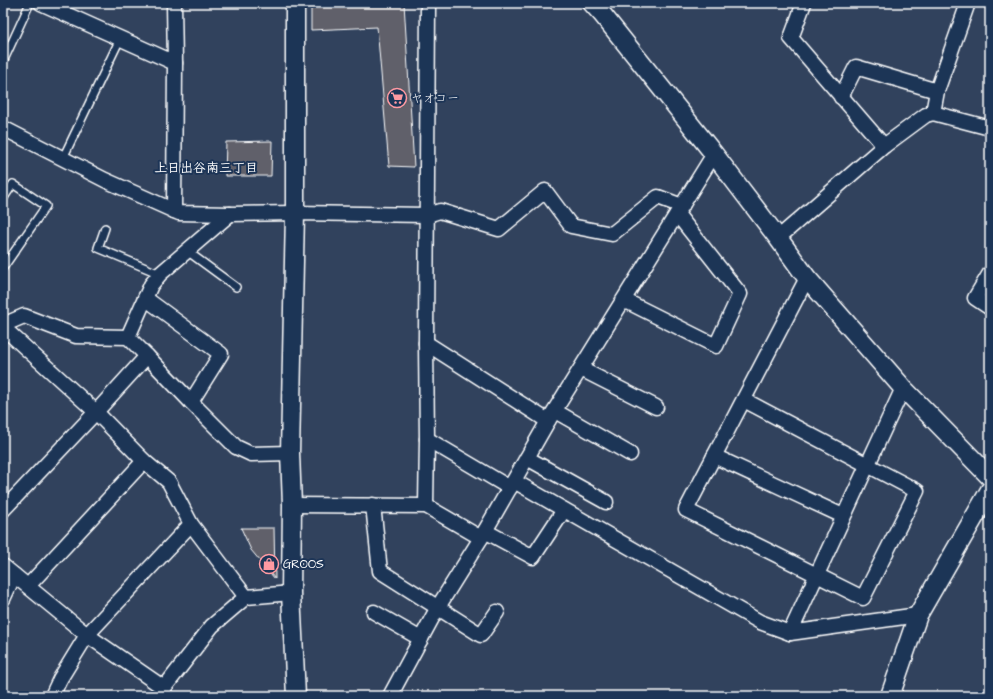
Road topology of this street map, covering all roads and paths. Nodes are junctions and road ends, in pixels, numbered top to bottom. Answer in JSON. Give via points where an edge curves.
{"nodes":[{"id":1,"x":30,"y":3,"type":"edge"},
{"id":2,"x":41,"y":3,"type":"edge"},
{"id":3,"x":174,"y":3,"type":"edge"},
{"id":4,"x":295,"y":3,"type":"edge"},
{"id":5,"x":428,"y":3,"type":"edge"},
{"id":6,"x":804,"y":3,"type":"edge"},
{"id":7,"x":968,"y":3,"type":"edge"},
{"id":8,"x":600,"y":7,"type":"edge"},
{"id":9,"x":120,"y":39,"type":"junction"},
{"id":10,"x":3,"y":62,"type":"edge"},
{"id":11,"x":175,"y":63,"type":"junction"},
{"id":12,"x":937,"y":91,"type":"junction"},
{"id":13,"x":841,"y":97,"type":"junction"},
{"id":14,"x":933,"y":113,"type":"junction"},
{"id":15,"x":3,"y":128,"type":"edge"},
{"id":16,"x":990,"y":128,"type":"edge"},
{"id":17,"x":884,"y":146,"type":"junction"},
{"id":18,"x":714,"y":154,"type":"junction"},
{"id":19,"x":63,"y":158,"type":"junction"},
{"id":20,"x":3,"y":199,"type":"edge"},
{"id":21,"x":174,"y":210,"type":"junction"},
{"id":22,"x":679,"y":210,"type":"junction"},
{"id":23,"x":295,"y":213,"type":"junction"},
{"id":24,"x":230,"y":214,"type":"junction"},
{"id":25,"x":427,"y":215,"type":"junction"},
{"id":26,"x":105,"y":228,"type":"dead end"},
{"id":27,"x":778,"y":238,"type":"junction"},
{"id":28,"x":187,"y":251,"type":"junction"},
{"id":29,"x":3,"y":268,"type":"edge"},
{"id":30,"x":990,"y":273,"type":"edge"},
{"id":31,"x":160,"y":274,"type":"junction"},
{"id":32,"x":807,"y":278,"type":"junction"},
{"id":33,"x":236,"y":287,"type":"dead end"},
{"id":34,"x":145,"y":298,"type":"junction"},
{"id":35,"x":624,"y":300,"type":"junction"},
{"id":36,"x":990,"y":308,"type":"edge"},
{"id":37,"x":4,"y":330,"type":"edge"},
{"id":38,"x":128,"y":338,"type":"junction"},
{"id":39,"x":426,"y":343,"type":"junction"},
{"id":40,"x":147,"y":356,"type":"junction"},
{"id":41,"x":581,"y":369,"type":"junction"},
{"id":42,"x":903,"y":388,"type":"junction"},
{"id":43,"x":744,"y":400,"type":"junction"},
{"id":44,"x":191,"y":402,"type":"junction"},
{"id":45,"x":656,"y":407,"type":"dead end"},
{"id":46,"x":96,"y":412,"type":"junction"},
{"id":47,"x":552,"y":416,"type":"junction"},
{"id":48,"x":427,"y":439,"type":"junction"},
{"id":49,"x":290,"y":453,"type":"junction"},
{"id":50,"x":630,"y":454,"type":"dead end"},
{"id":51,"x":714,"y":456,"type":"junction"},
{"id":52,"x":528,"y":458,"type":"junction"},
{"id":53,"x":144,"y":461,"type":"junction"},
{"id":54,"x":867,"y":465,"type":"junction"},
{"id":55,"x":990,"y":477,"type":"edge"},
{"id":56,"x":512,"y":484,"type":"junction"},
{"id":57,"x":990,"y":490,"type":"edge"},
{"id":58,"x":606,"y":502,"type":"dead end"},
{"id":59,"x":292,"y":504,"type":"junction"},
{"id":60,"x":373,"y":505,"type":"junction"},
{"id":61,"x":426,"y":506,"type":"junction"},
{"id":62,"x":3,"y":510,"type":"edge"},
{"id":63,"x":564,"y":510,"type":"junction"},
{"id":64,"x":844,"y":516,"type":"junction"},
{"id":65,"x":191,"y":524,"type":"junction"},
{"id":66,"x":483,"y":535,"type":"junction"},
{"id":67,"x":3,"y":566,"type":"edge"},
{"id":68,"x":817,"y":574,"type":"junction"},
{"id":69,"x":14,"y":575,"type":"junction"},
{"id":70,"x":28,"y":586,"type":"junction"},
{"id":71,"x":291,"y":592,"type":"junction"},
{"id":72,"x":246,"y":597,"type":"junction"},
{"id":73,"x":3,"y":599,"type":"edge"},
{"id":74,"x":438,"y":607,"type":"junction"},
{"id":75,"x":374,"y":612,"type":"dead end"},
{"id":76,"x":498,"y":612,"type":"dead end"},
{"id":77,"x":918,"y":615,"type":"junction"},
{"id":78,"x":790,"y":633,"type":"junction"},
{"id":79,"x":87,"y":635,"type":"junction"},
{"id":80,"x":421,"y":638,"type":"junction"},
{"id":81,"x":164,"y":692,"type":"edge"},
{"id":82,"x":52,"y":696,"type":"edge"},
{"id":83,"x":296,"y":696,"type":"edge"},
{"id":84,"x":390,"y":696,"type":"edge"},
{"id":85,"x":890,"y":696,"type":"edge"}],
"edges":[{"from":1,"to":10,"type":"lane"},
{"from":2,"to":9,"type":"street"},
{"from":3,"to":11,"type":"street"},
{"from":4,"to":23,"type":"street"},
{"from":5,"to":25,"type":"street"},
{"from":6,"to":13,"type":"street","via":[[791,38]]},
{"from":7,"to":12,"type":"street"},
{"from":8,"to":18,"type":"street"},
{"from":9,"to":11,"type":"street"},
{"from":9,"to":19,"type":"lane"},
{"from":11,"to":21,"type":"street"},
{"from":12,"to":13,"type":"street","via":[[856,67]]},
{"from":12,"to":14,"type":"street"},
{"from":13,"to":17,"type":"street"},
{"from":14,"to":16,"type":"street"},
{"from":14,"to":17,"type":"street","via":[[926,115]]},
{"from":15,"to":19,"type":"street"},
{"from":17,"to":27,"type":"street"},
{"from":18,"to":22,"type":"street"},
{"from":18,"to":27,"type":"street"},
{"from":19,"to":21,"type":"street","via":[[105,180]]},
{"from":20,"to":29,"type":"lane","via":[[13,184],[46,206]]},
{"from":21,"to":24,"type":"street","via":[[179,213]]},
{"from":22,"to":25,"type":"street","via":[[658,197],[612,234],[571,226],[545,191],[499,229],[440,211]]},
{"from":22,"to":35,"type":"street"},
{"from":22,"to":35,"type":"street","via":[[740,294],[716,346]]},
{"from":23,"to":24,"type":"street"},
{"from":23,"to":25,"type":"street"},
{"from":23,"to":49,"type":"street"},
{"from":24,"to":28,"type":"street"},
{"from":25,"to":39,"type":"street"},
{"from":26,"to":31,"type":"lane","via":[[98,248]]},
{"from":27,"to":32,"type":"street"},
{"from":28,"to":31,"type":"street"},
{"from":28,"to":33,"type":"lane"},
{"from":30,"to":36,"type":"street","via":[[975,298]]},
{"from":31,"to":34,"type":"street"},
{"from":32,"to":42,"type":"street"},
{"from":32,"to":43,"type":"street"},
{"from":34,"to":38,"type":"street"},
{"from":34,"to":44,"type":"street","via":[[221,354]]},
{"from":35,"to":41,"type":"street"},
{"from":37,"to":38,"type":"street","via":[[24,316],[76,336]]},
{"from":37,"to":46,"type":"street"},
{"from":38,"to":40,"type":"street"},
{"from":39,"to":47,"type":"street"},
{"from":39,"to":48,"type":"street"},
{"from":40,"to":44,"type":"street"},
{"from":40,"to":46,"type":"street"},
{"from":41,"to":45,"type":"street"},
{"from":41,"to":47,"type":"street"},
{"from":42,"to":54,"type":"street"},
{"from":42,"to":55,"type":"street"},
{"from":43,"to":51,"type":"street"},
{"from":43,"to":54,"type":"street"},
{"from":44,"to":49,"type":"street","via":[[236,447],[251,454]]},
{"from":46,"to":53,"type":"street"},
{"from":46,"to":62,"type":"street"},
{"from":47,"to":50,"type":"street"},
{"from":47,"to":52,"type":"street"},
{"from":48,"to":56,"type":"street"},
{"from":48,"to":61,"type":"street"},
{"from":49,"to":59,"type":"street"},
{"from":51,"to":64,"type":"street"},
{"from":51,"to":68,"type":"street","via":[[686,510]]},
{"from":52,"to":56,"type":"street"},
{"from":52,"to":58,"type":"street"},
{"from":53,"to":65,"type":"street","via":[[169,482]]},
{"from":53,"to":70,"type":"street"},
{"from":54,"to":64,"type":"street"},
{"from":54,"to":68,"type":"street","via":[[917,491],[863,598]]},
{"from":56,"to":63,"type":"street"},
{"from":56,"to":66,"type":"street"},
{"from":57,"to":77,"type":"street"},
{"from":59,"to":60,"type":"street"},
{"from":59,"to":71,"type":"street"},
{"from":60,"to":61,"type":"street"},
{"from":60,"to":74,"type":"street","via":[[380,571]]},
{"from":61,"to":66,"type":"street"},
{"from":63,"to":66,"type":"street","via":[[533,557]]},
{"from":63,"to":78,"type":"street","via":[[760,622]]},
{"from":64,"to":68,"type":"street"},
{"from":65,"to":72,"type":"street"},
{"from":65,"to":79,"type":"street"},
{"from":66,"to":74,"type":"street"},
{"from":67,"to":69,"type":"street"},
{"from":68,"to":78,"type":"street"},
{"from":69,"to":70,"type":"street"},
{"from":69,"to":73,"type":"street"},
{"from":70,"to":79,"type":"street"},
{"from":71,"to":72,"type":"street"},
{"from":71,"to":83,"type":"street"},
{"from":72,"to":81,"type":"street","via":[[212,626]]},
{"from":74,"to":76,"type":"street","via":[[481,635]]},
{"from":74,"to":80,"type":"street"},
{"from":75,"to":80,"type":"street"},
{"from":77,"to":78,"type":"street"},
{"from":77,"to":85,"type":"street"},
{"from":79,"to":81,"type":"street"},
{"from":79,"to":82,"type":"street"},
{"from":80,"to":84,"type":"street"}]}
